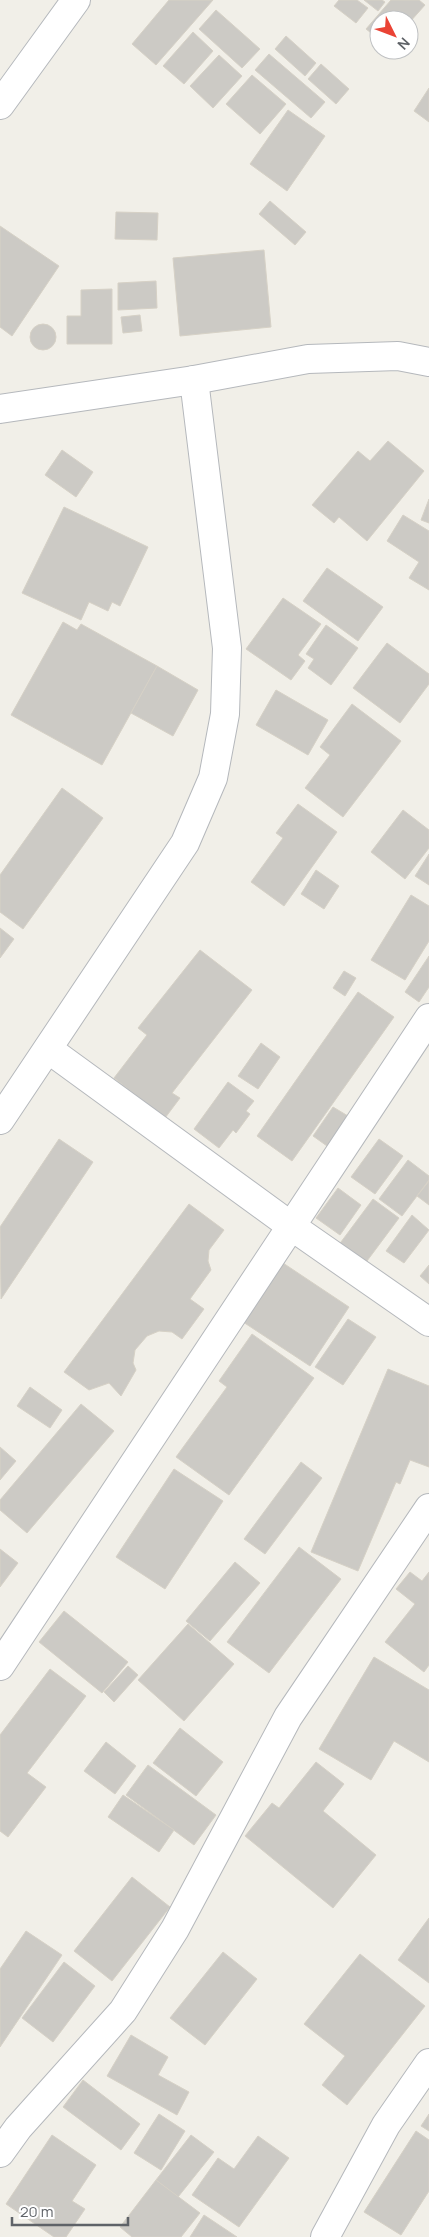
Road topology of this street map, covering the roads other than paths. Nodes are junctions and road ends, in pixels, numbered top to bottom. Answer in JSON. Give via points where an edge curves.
{"nodes":[{"id":1,"x":76,"y":0,"type":"edge"},
{"id":2,"x":0,"y":105,"type":"edge"},
{"id":3,"x":429,"y":362,"type":"edge"},
{"id":4,"x":194,"y":380,"type":"junction"},
{"id":5,"x":0,"y":410,"type":"edge"},
{"id":6,"x":429,"y":1018,"type":"edge"},
{"id":7,"x":48,"y":1049,"type":"junction"},
{"id":8,"x":0,"y":1120,"type":"edge"},
{"id":9,"x":291,"y":1226,"type":"junction"},
{"id":10,"x":429,"y":1322,"type":"edge"},
{"id":11,"x":429,"y":1508,"type":"edge"},
{"id":12,"x":0,"y":1666,"type":"edge"},
{"id":13,"x":429,"y":2063,"type":"edge"},
{"id":14,"x":0,"y":2153,"type":"edge"},
{"id":15,"x":325,"y":2237,"type":"edge"}],
"edges":[{"from":1,"to":2,"type":"street"},
{"from":3,"to":4,"type":"street","via":[[398,356],[308,359]]},
{"from":4,"to":5,"type":"street"},
{"from":4,"to":7,"type":"street","via":[[227,648],[225,714],[213,778],[185,843]]},
{"from":6,"to":9,"type":"street"},
{"from":7,"to":8,"type":"street"},
{"from":7,"to":9,"type":"street"},
{"from":9,"to":10,"type":"street"},
{"from":9,"to":12,"type":"street"},
{"from":11,"to":14,"type":"street","via":[[288,1717],[175,1929],[123,2011],[18,2128]]},
{"from":13,"to":15,"type":"street","via":[[386,2125]]}]}
